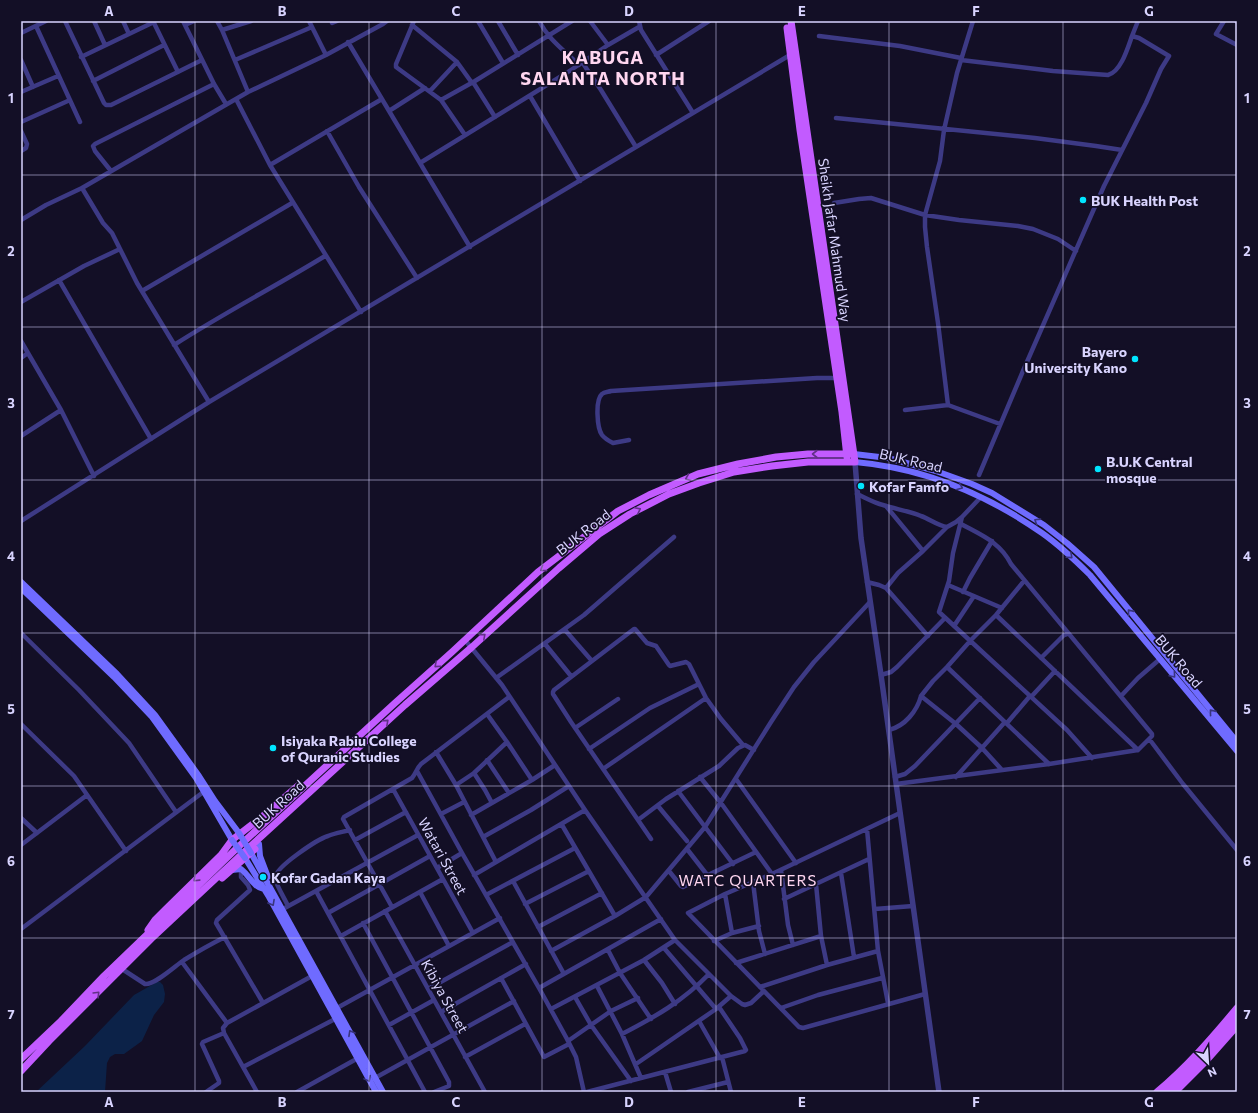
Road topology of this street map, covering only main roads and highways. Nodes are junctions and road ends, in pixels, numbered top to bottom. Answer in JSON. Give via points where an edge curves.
{"nodes":[{"id":1,"x":786,"y":21,"type":"edge"},
{"id":2,"x":791,"y":21,"type":"edge"},
{"id":3,"x":851,"y":458,"type":"junction"},
{"id":4,"x":21,"y":582,"type":"edge"},
{"id":5,"x":21,"y":588,"type":"edge"},
{"id":6,"x":46,"y":609,"type":"junction"},
{"id":7,"x":1201,"y":703,"type":"junction"},
{"id":8,"x":1237,"y":742,"type":"edge"},
{"id":9,"x":355,"y":751,"type":"junction"},
{"id":10,"x":343,"y":752,"type":"junction"},
{"id":11,"x":1237,"y":752,"type":"edge"},
{"id":12,"x":205,"y":790,"type":"junction"},
{"id":13,"x":239,"y":833,"type":"junction"},
{"id":14,"x":232,"y":840,"type":"junction"},
{"id":15,"x":259,"y":844,"type":"junction"},
{"id":16,"x":251,"y":853,"type":"junction"},
{"id":17,"x":245,"y":858,"type":"junction"},
{"id":18,"x":232,"y":870,"type":"junction"},
{"id":19,"x":270,"y":885,"type":"junction"},
{"id":20,"x":264,"y":889,"type":"junction"},
{"id":21,"x":148,"y":938,"type":"junction"},
{"id":22,"x":1237,"y":1008,"type":"edge"},
{"id":23,"x":1237,"y":1016,"type":"edge"},
{"id":24,"x":1237,"y":1026,"type":"edge"},
{"id":25,"x":1209,"y":1045,"type":"junction"},
{"id":26,"x":360,"y":1057,"type":"junction"},
{"id":27,"x":21,"y":1059,"type":"edge"},
{"id":28,"x":21,"y":1071,"type":"edge"},
{"id":29,"x":376,"y":1092,"type":"edge"},
{"id":30,"x":383,"y":1092,"type":"edge"},
{"id":31,"x":1157,"y":1092,"type":"edge"},
{"id":32,"x":1166,"y":1092,"type":"edge"},
{"id":33,"x":1175,"y":1092,"type":"edge"}],
"edges":[{"from":1,"to":3,"type":"main road","name":"Sheikh Jafar Mahmud Way","via":[[837,378]]},
{"from":2,"to":3,"type":"main road","name":"Sheikh Jafar Mahmud Way"},
{"from":3,"to":7,"type":"main road","name":"BUK Road","one_way":true,"via":[[924,475],[968,490],[1042,533],[1090,575],[1160,659]]},
{"from":7,"to":3,"type":"main road","name":"BUK Road","one_way":true,"via":[[1094,567],[1044,526],[992,494],[936,471],[888,458]]},
{"from":9,"to":3,"type":"main road","name":"BUK Road","one_way":true,"via":[[559,568],[599,534],[630,514],[698,483],[734,472]]},
{"from":3,"to":10,"type":"main road","name":"BUK Road","one_way":true,"via":[[808,454],[776,456],[738,464],[698,474],[649,494],[618,511],[538,572]]},
{"from":4,"to":6,"type":"main road"},
{"from":5,"to":6,"type":"main road"},
{"from":6,"to":12,"type":"main road","via":[[117,674],[155,715],[178,745]]},
{"from":8,"to":7,"type":"main road","name":"BUK Road","one_way":true},
{"from":7,"to":11,"type":"main road","name":"BUK Road"},
{"from":9,"to":15,"type":"main road"},
{"from":9,"to":21,"type":"main road","name":"BUK Road"},
{"from":10,"to":13,"type":"main road","via":[[328,759],[263,816]]},
{"from":10,"to":21,"type":"main road","name":"BUK Road","via":[[237,848]]},
{"from":12,"to":13,"type":"main road"},
{"from":12,"to":14,"type":"main road"},
{"from":13,"to":14,"type":"main road"},
{"from":13,"to":16,"type":"main road","bridge":true},
{"from":14,"to":17,"type":"main road","bridge":true},
{"from":14,"to":21,"type":"main road","one_way":true,"via":[[221,855],[155,920]]},
{"from":15,"to":16,"type":"main road"},
{"from":15,"to":19,"type":"main road","via":[[260,856]]},
{"from":16,"to":17,"type":"main road"},
{"from":16,"to":19,"type":"main road"},
{"from":17,"to":18,"type":"main road"},
{"from":17,"to":20,"type":"main road"},
{"from":18,"to":20,"type":"main road","via":[[241,869],[255,886]]},
{"from":18,"to":21,"type":"main road","via":[[172,925]]},
{"from":26,"to":19,"type":"main road","one_way":true,"via":[[286,908]]},
{"from":20,"to":26,"type":"main road","one_way":true,"via":[[335,1019]]},
{"from":21,"to":27,"type":"main road","name":"BUK Road","via":[[104,976]]},
{"from":28,"to":21,"type":"main road","name":"BUK Road","one_way":true,"via":[[122,969]]},
{"from":22,"to":25,"type":"main road"},
{"from":23,"to":25,"type":"main road"},
{"from":24,"to":33,"type":"main road","via":[[1206,1062]]},
{"from":25,"to":31,"type":"main road"},
{"from":25,"to":32,"type":"main road"},
{"from":26,"to":29,"type":"main road","one_way":true},
{"from":26,"to":30,"type":"main road"}]}
